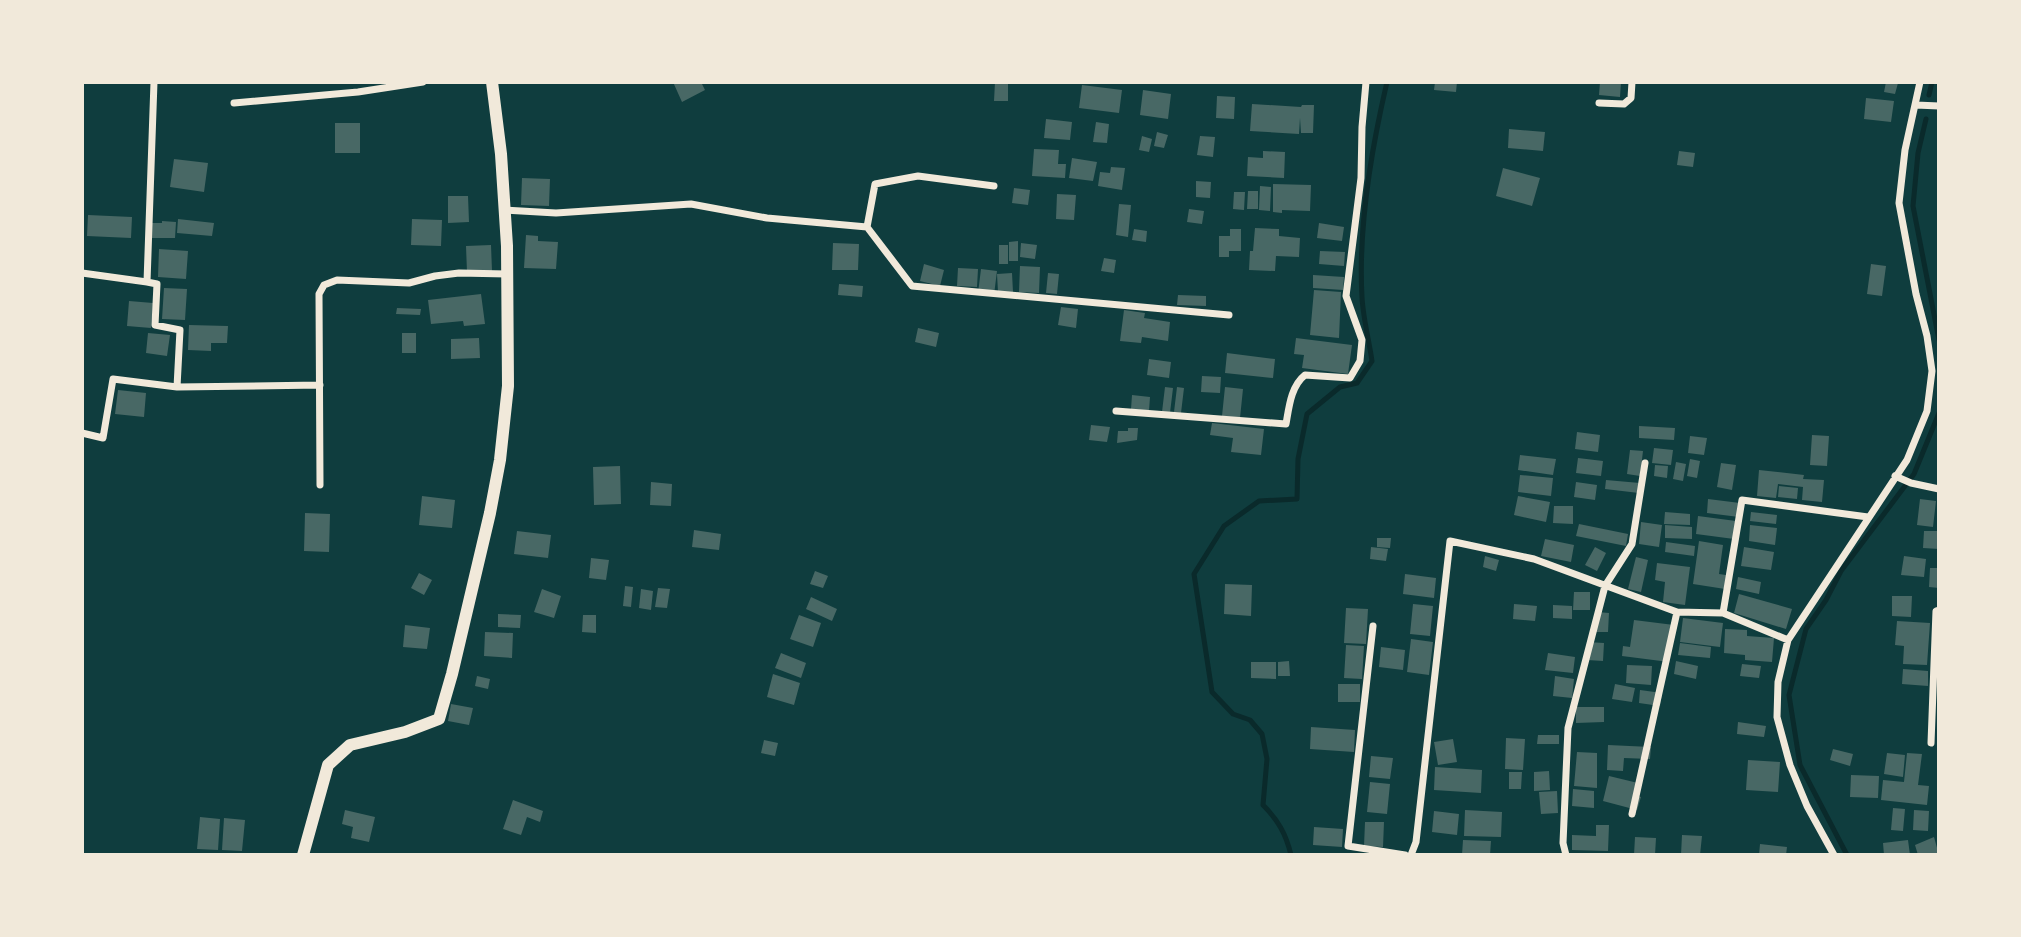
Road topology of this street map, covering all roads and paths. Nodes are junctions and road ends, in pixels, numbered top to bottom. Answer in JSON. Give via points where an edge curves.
{"nodes":[{"id":1,"x":154,"y":82,"type":"edge"},
{"id":2,"x":423,"y":82,"type":"edge"},
{"id":3,"x":1366,"y":82,"type":"edge"},
{"id":4,"x":1632,"y":82,"type":"edge"},
{"id":5,"x":1920,"y":82,"type":"edge"},
{"id":6,"x":489,"y":83,"type":"edge"},
{"id":7,"x":234,"y":103,"type":"dead end"},
{"id":8,"x":1599,"y":103,"type":"dead end"},
{"id":9,"x":1916,"y":106,"type":"junction"},
{"id":10,"x":1939,"y":106,"type":"edge"},
{"id":11,"x":994,"y":187,"type":"dead end"},
{"id":12,"x":505,"y":210,"type":"junction"},
{"id":13,"x":867,"y":227,"type":"junction"},
{"id":14,"x":82,"y":272,"type":"edge"},
{"id":15,"x":507,"y":274,"type":"junction"},
{"id":16,"x":148,"y":282,"type":"junction"},
{"id":17,"x":1229,"y":315,"type":"dead end"},
{"id":18,"x":320,"y":385,"type":"junction"},
{"id":19,"x":177,"y":387,"type":"junction"},
{"id":20,"x":1116,"y":411,"type":"dead end"},
{"id":21,"x":82,"y":433,"type":"edge"},
{"id":22,"x":1645,"y":463,"type":"dead end"},
{"id":23,"x":1899,"y":477,"type":"junction"},
{"id":24,"x":320,"y":485,"type":"dead end"},
{"id":25,"x":1939,"y":489,"type":"edge"},
{"id":26,"x":1868,"y":517,"type":"junction"},
{"id":27,"x":1605,"y":586,"type":"junction"},
{"id":28,"x":1939,"y":611,"type":"edge"},
{"id":29,"x":1677,"y":612,"type":"junction"},
{"id":30,"x":1723,"y":613,"type":"junction"},
{"id":31,"x":1373,"y":625,"type":"dead end"},
{"id":32,"x":1788,"y":640,"type":"junction"},
{"id":33,"x":1931,"y":743,"type":"dead end"},
{"id":34,"x":1632,"y":814,"type":"dead end"},
{"id":35,"x":303,"y":855,"type":"edge"},
{"id":36,"x":1405,"y":855,"type":"edge"},
{"id":37,"x":1411,"y":855,"type":"edge"},
{"id":38,"x":1566,"y":855,"type":"edge"},
{"id":39,"x":1834,"y":855,"type":"edge"}],
"edges":[{"from":1,"to":16,"type":"street"},
{"from":2,"to":7,"type":"street"},
{"from":3,"to":20,"type":"street","via":[[1346,296],[1362,340],[1360,361],[1350,378],[1306,375],[1298,380],[1286,424]]},
{"from":4,"to":8,"type":"street","via":[[1631,98],[1624,104]]},
{"from":5,"to":9,"type":"street"},
{"from":6,"to":12,"type":"street"},
{"from":9,"to":10,"type":"street"},
{"from":9,"to":23,"type":"street","via":[[1899,203],[1932,371],[1927,411]]},
{"from":11,"to":13,"type":"street","via":[[918,176],[875,184]]},
{"from":12,"to":13,"type":"street","via":[[556,213],[691,204],[767,218]]},
{"from":12,"to":15,"type":"street"},
{"from":13,"to":17,"type":"street","via":[[912,286]]},
{"from":14,"to":16,"type":"street"},
{"from":15,"to":18,"type":"street","via":[[459,273],[409,283],[337,280],[324,285],[319,294]]},
{"from":15,"to":35,"type":"street","via":[[508,386],[500,460],[439,719],[350,745],[328,765]]},
{"from":16,"to":19,"type":"street","via":[[157,284],[155,325],[180,330]]},
{"from":18,"to":19,"type":"street"},
{"from":18,"to":24,"type":"street"},
{"from":19,"to":21,"type":"street","via":[[113,379],[103,438]]},
{"from":22,"to":27,"type":"street","via":[[1632,544]]},
{"from":23,"to":25,"type":"street"},
{"from":23,"to":26,"type":"street"},
{"from":26,"to":30,"type":"street","via":[[1742,500]]},
{"from":26,"to":32,"type":"street"},
{"from":27,"to":29,"type":"street"},
{"from":27,"to":37,"type":"street","via":[[1534,559],[1450,541]]},
{"from":27,"to":38,"type":"street","via":[[1568,728]]},
{"from":28,"to":33,"type":"street"},
{"from":29,"to":30,"type":"street"},
{"from":29,"to":34,"type":"street"},
{"from":30,"to":32,"type":"street"},
{"from":31,"to":36,"type":"street","via":[[1348,846]]},
{"from":32,"to":39,"type":"street","via":[[1778,682],[1777,717],[1790,765]]}]}
